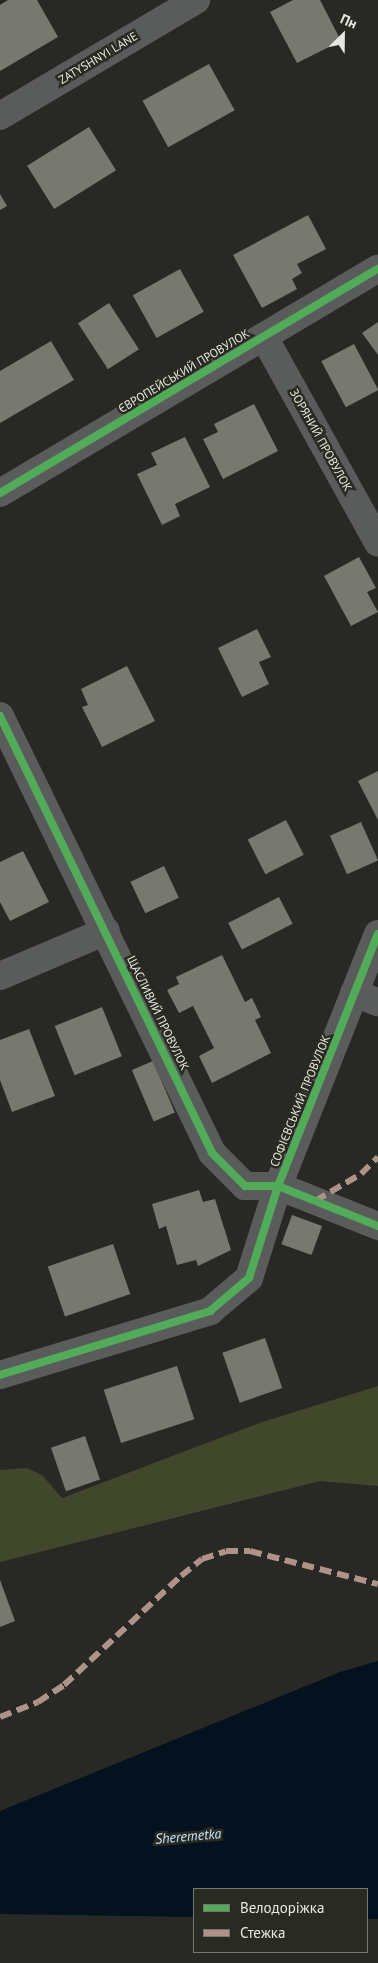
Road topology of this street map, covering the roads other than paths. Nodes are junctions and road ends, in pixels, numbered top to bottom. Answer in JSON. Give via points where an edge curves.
{"nodes":[{"id":1,"x":196,"y":0,"type":"edge"},
{"id":2,"x":0,"y":116,"type":"edge"},
{"id":3,"x":378,"y":268,"type":"edge"},
{"id":4,"x":264,"y":337,"type":"junction"},
{"id":5,"x":0,"y":493,"type":"edge"},
{"id":6,"x":378,"y":543,"type":"edge"},
{"id":7,"x":0,"y":716,"type":"edge"},
{"id":8,"x":106,"y":932,"type":"junction"},
{"id":9,"x":378,"y":934,"type":"edge"},
{"id":10,"x":0,"y":976,"type":"edge"},
{"id":11,"x":366,"y":997,"type":"edge"},
{"id":12,"x":278,"y":1186,"type":"junction"},
{"id":13,"x":378,"y":1226,"type":"edge"},
{"id":14,"x":0,"y":1375,"type":"edge"}],
"edges":[{"from":1,"to":2,"type":"street","name":"ZATYSHNYI LANE"},
{"from":3,"to":4,"type":"street","name":"ЄВРОПЕЙСЬКИЙ ПРОВУЛОК"},
{"from":4,"to":5,"type":"street","name":"ЄВРОПЕЙСЬКИЙ ПРОВУЛОК"},
{"from":4,"to":6,"type":"street","name":"ЗОРЯНИЙ ПРОВУЛОК"},
{"from":7,"to":8,"type":"street","name":"ЩАСЛИВИЙ ПРОВУЛОК"},
{"from":8,"to":10,"type":"street"},
{"from":8,"to":12,"type":"street","name":"ЩАСЛИВИЙ ПРОВУЛОК","via":[[212,1153],[245,1186]]},
{"from":9,"to":11,"type":"street","name":"СОФІЄВСЬКИЙ ПРОВУЛОК"},
{"from":11,"to":12,"type":"street","name":"СОФІЄВСЬКИЙ ПРОВУЛОК"},
{"from":12,"to":13,"type":"street","name":"ЩАСЛИВИЙ ПРОВУЛОК"},
{"from":12,"to":14,"type":"street","name":"СОФІЄВСЬКИЙ ПРОВУЛОК","via":[[248,1278],[229,1299],[210,1311]]}]}
